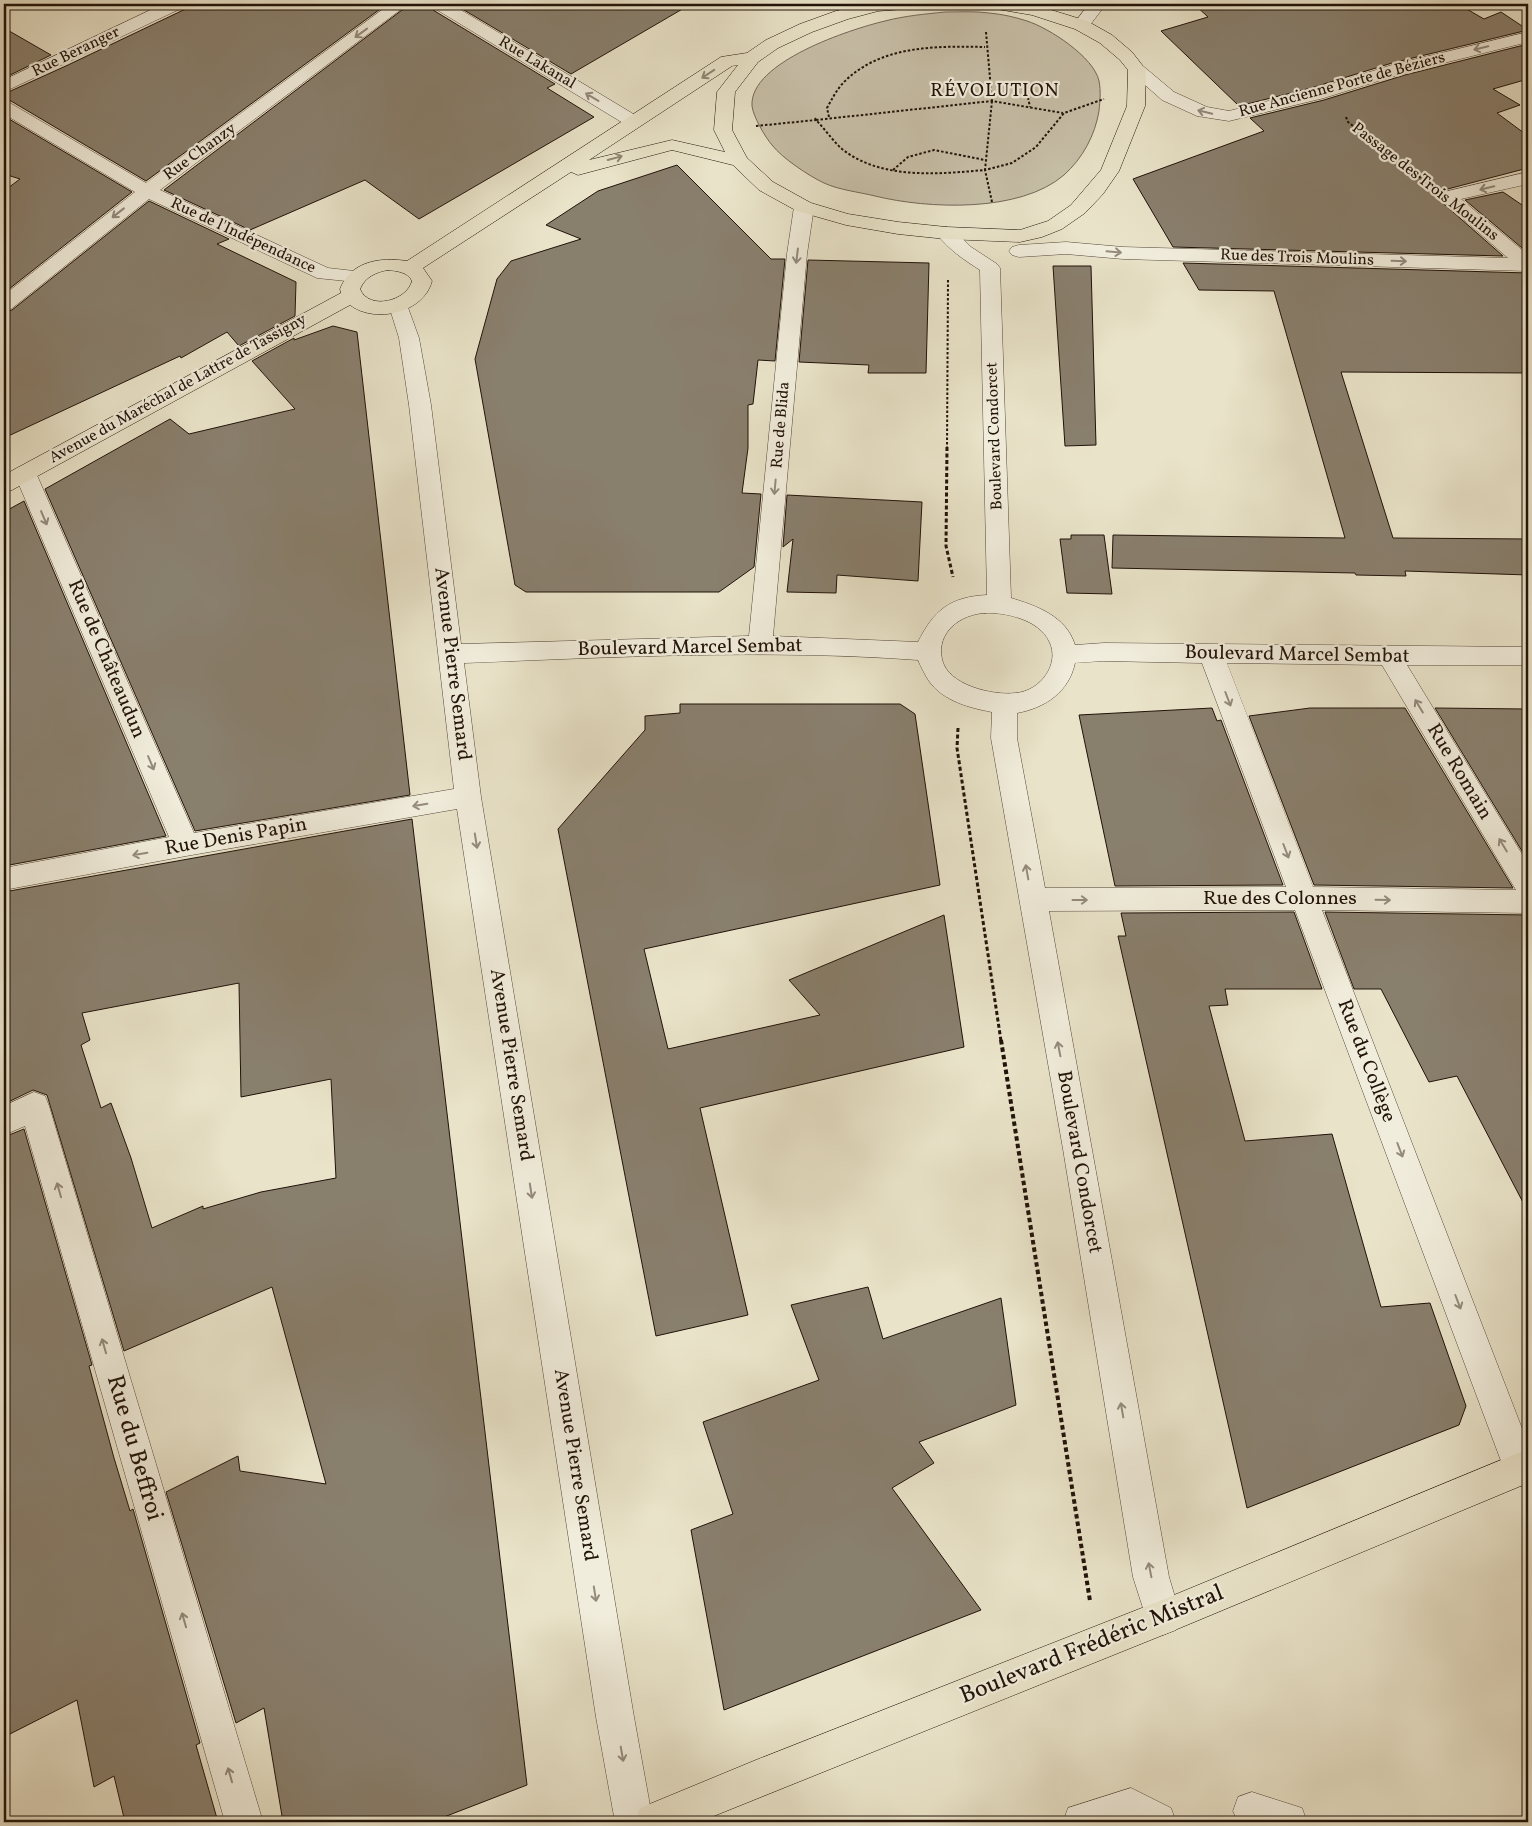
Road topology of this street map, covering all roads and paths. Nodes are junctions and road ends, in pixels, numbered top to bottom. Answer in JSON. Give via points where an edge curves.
{"nodes":[{"id":1,"x":176,"y":4,"type":"edge"},
{"id":2,"x":400,"y":4,"type":"edge"},
{"id":3,"x":440,"y":4,"type":"edge"},
{"id":4,"x":910,"y":4,"type":"edge"},
{"id":5,"x":997,"y":4,"type":"edge"},
{"id":6,"x":1098,"y":4,"type":"edge"},
{"id":7,"x":1030,"y":7,"type":"edge"},
{"id":8,"x":838,"y":9,"type":"edge"},
{"id":9,"x":1081,"y":25,"type":"junction"},
{"id":10,"x":987,"y":30,"type":"dead end"},
{"id":11,"x":1528,"y":37,"type":"edge"},
{"id":12,"x":985,"y":48,"type":"junction"},
{"id":13,"x":752,"y":58,"type":"junction"},
{"id":14,"x":1137,"y":70,"type":"junction"},
{"id":15,"x":4,"y":87,"type":"edge"},
{"id":16,"x":1027,"y":93,"type":"dead end"},
{"id":17,"x":1100,"y":99,"type":"dead end"},
{"id":18,"x":992,"y":100,"type":"junction"},
{"id":19,"x":4,"y":107,"type":"edge"},
{"id":20,"x":1030,"y":107,"type":"junction"},
{"id":21,"x":1064,"y":113,"type":"junction"},
{"id":22,"x":829,"y":117,"type":"junction"},
{"id":23,"x":815,"y":118,"type":"junction"},
{"id":24,"x":1346,"y":118,"type":"dead end"},
{"id":25,"x":634,"y":122,"type":"junction"},
{"id":26,"x":760,"y":125,"type":"dead end"},
{"id":27,"x":986,"y":160,"type":"junction"},
{"id":28,"x":739,"y":161,"type":"junction"},
{"id":29,"x":893,"y":170,"type":"junction"},
{"id":30,"x":984,"y":170,"type":"junction"},
{"id":31,"x":551,"y":178,"type":"junction"},
{"id":32,"x":1528,"y":178,"type":"edge"},
{"id":33,"x":147,"y":191,"type":"junction"},
{"id":34,"x":1447,"y":197,"type":"junction"},
{"id":35,"x":992,"y":202,"type":"dead end"},
{"id":36,"x":804,"y":207,"type":"junction"},
{"id":37,"x":946,"y":233,"type":"junction"},
{"id":38,"x":1025,"y":240,"type":"junction"},
{"id":39,"x":1528,"y":264,"type":"edge"},
{"id":40,"x":411,"y":267,"type":"junction"},
{"id":41,"x":990,"y":268,"type":"junction"},
{"id":42,"x":948,"y":279,"type":"dead end"},
{"id":43,"x":354,"y":286,"type":"junction"},
{"id":44,"x":4,"y":305,"type":"edge"},
{"id":45,"x":399,"y":306,"type":"junction"},
{"id":46,"x":25,"y":473,"type":"junction"},
{"id":47,"x":4,"y":484,"type":"edge"},
{"id":48,"x":999,"y":604,"type":"junction"},
{"id":49,"x":961,"y":608,"type":"junction"},
{"id":50,"x":760,"y":644,"type":"junction"},
{"id":51,"x":929,"y":652,"type":"junction"},
{"id":52,"x":1211,"y":653,"type":"junction"},
{"id":53,"x":450,"y":654,"type":"junction"},
{"id":54,"x":1065,"y":656,"type":"junction"},
{"id":55,"x":1389,"y":656,"type":"junction"},
{"id":56,"x":1528,"y":656,"type":"edge"},
{"id":57,"x":969,"y":698,"type":"junction"},
{"id":58,"x":1005,"y":705,"type":"junction"},
{"id":59,"x":468,"y":797,"type":"junction"},
{"id":60,"x":186,"y":845,"type":"junction"},
{"id":61,"x":4,"y":879,"type":"edge"},
{"id":62,"x":1528,"y":887,"type":"edge"},
{"id":63,"x":1304,"y":898,"type":"junction"},
{"id":64,"x":1032,"y":900,"type":"junction"},
{"id":65,"x":1528,"y":902,"type":"edge"},
{"id":66,"x":4,"y":1122,"type":"edge"},
{"id":67,"x":1525,"y":1467,"type":"edge"},
{"id":68,"x":1163,"y":1617,"type":"junction"},
{"id":69,"x":1095,"y":1644,"type":"junction"},
{"id":70,"x":1252,"y":1811,"type":"dead end"},
{"id":71,"x":244,"y":1822,"type":"edge"},
{"id":72,"x":634,"y":1822,"type":"edge"},
{"id":73,"x":654,"y":1822,"type":"edge"},
{"id":74,"x":1082,"y":1822,"type":"edge"},
{"id":75,"x":1157,"y":1822,"type":"edge"},
{"id":76,"x":1288,"y":1822,"type":"edge"}],
"edges":[{"from":1,"to":15,"type":"street","name":"Rue Beranger"},
{"from":2,"to":33,"type":"street","name":"Rue Chanzy","one_way":true},
{"from":25,"to":3,"type":"street","name":"Rue Lakanal","one_way":true},
{"from":4,"to":8,"type":"main road"},
{"from":5,"to":7,"type":"main road"},
{"from":6,"to":9,"type":"street"},
{"from":7,"to":9,"type":"main road"},
{"from":8,"to":13,"type":"main road"},
{"from":9,"to":14,"type":"main road","via":[[1106,39]]},
{"from":10,"to":12,"type":"path"},
{"from":11,"to":14,"type":"street","name":"Rue Ancienne Porte de Béziers","one_way":true,"via":[[1229,116],[1203,112],[1178,101]]},
{"from":12,"to":18,"type":"path"},
{"from":12,"to":22,"type":"path","via":[[939,46],[903,50],[864,66],[843,83],[827,108]]},
{"from":13,"to":25,"type":"main road","one_way":true,"via":[[727,61]]},
{"from":13,"to":28,"type":"main road","via":[[726,92],[723,130]]},
{"from":14,"to":38,"type":"main road","via":[[1136,106],[1110,171],[1078,209]]},
{"from":16,"to":20,"type":"path"},
{"from":17,"to":21,"type":"path"},
{"from":18,"to":20,"type":"path"},
{"from":18,"to":22,"type":"path"},
{"from":18,"to":27,"type":"path"},
{"from":19,"to":33,"type":"street","name":"Rue de l'Indépendance"},
{"from":20,"to":21,"type":"path"},
{"from":21,"to":30,"type":"path","via":[[1036,146],[1012,163]]},
{"from":22,"to":23,"type":"path"},
{"from":23,"to":26,"type":"path"},
{"from":23,"to":29,"type":"path","via":[[846,152]]},
{"from":24,"to":34,"type":"path","name":"Passage des Trois Moulins"},
{"from":25,"to":31,"type":"main road"},
{"from":27,"to":29,"type":"path","via":[[934,150],[908,157]]},
{"from":27,"to":30,"type":"path"},
{"from":31,"to":28,"type":"main road","one_way":true,"via":[[672,145]]},
{"from":28,"to":36,"type":"main road","via":[[766,186]]},
{"from":29,"to":30,"type":"path","via":[[943,174]]},
{"from":30,"to":35,"type":"path"},
{"from":31,"to":40,"type":"main road"},
{"from":32,"to":34,"type":"street","one_way":true},
{"from":33,"to":43,"type":"street","name":"Rue de l'Indépendance"},
{"from":33,"to":44,"type":"street","name":"Rue Chanzy","one_way":true},
{"from":34,"to":39,"type":"street","name":"Passage des Trois Moulins"},
{"from":36,"to":37,"type":"main road","via":[[846,219]]},
{"from":36,"to":50,"type":"street","name":"Rue de Blida","one_way":true},
{"from":37,"to":38,"type":"main road"},
{"from":37,"to":41,"type":"street","via":[[964,251]]},
{"from":38,"to":39,"type":"street","name":"Rue des Trois Moulins","one_way":true,"via":[[1066,248],[1133,253]]},
{"from":38,"to":41,"type":"street"},
{"from":40,"to":43,"type":"main road","via":[[388,264],[365,270]]},
{"from":40,"to":45,"type":"main road","via":[[423,279],[422,287],[414,298]]},
{"from":41,"to":48,"type":"street","name":"Boulevard Condorcet"},
{"from":42,"to":49,"type":"path","via":[[946,546]]},
{"from":43,"to":45,"type":"main road","via":[[365,305],[381,308]]},
{"from":43,"to":46,"type":"main road","name":"Avenue du Maréchal de Lattre de Tassigny"},
{"from":45,"to":53,"type":"street","name":"Avenue Pierre Semard","via":[[420,405]]},
{"from":46,"to":47,"type":"main road","name":"Avenue du Maréchal de Lattre de Tassigny"},
{"from":46,"to":60,"type":"street","name":"Rue de Châteaudun","one_way":true},
{"from":48,"to":49,"type":"street"},
{"from":48,"to":54,"type":"street","via":[[1024,609],[1044,620],[1062,643]]},
{"from":49,"to":51,"type":"street","via":[[948,615],[933,631]]},
{"from":50,"to":51,"type":"street","name":"Boulevard Marcel Sembat"},
{"from":50,"to":53,"type":"street","name":"Boulevard Marcel Sembat"},
{"from":51,"to":57,"type":"street","via":[[932,665],[941,679]]},
{"from":52,"to":54,"type":"street","name":"Boulevard Marcel Sembat","via":[[1104,652]]},
{"from":52,"to":55,"type":"street","name":"Boulevard Marcel Sembat"},
{"from":52,"to":63,"type":"street","name":"Rue du Collège","one_way":true},
{"from":53,"to":59,"type":"street","name":"Avenue Pierre Semard"},
{"from":54,"to":58,"type":"street","via":[[1060,677],[1053,687],[1032,700]]},
{"from":55,"to":56,"type":"street","name":"Boulevard Marcel Sembat"},
{"from":62,"to":55,"type":"street","name":"Rue Romain","one_way":true},
{"from":57,"to":58,"type":"street"},
{"from":57,"to":69,"type":"path","via":[[958,718],[957,748]]},
{"from":64,"to":58,"type":"street","name":"Boulevard Condorcet","one_way":true,"via":[[1004,738]]},
{"from":59,"to":60,"type":"street","name":"Rue Denis Papin","one_way":true},
{"from":59,"to":72,"type":"street","name":"Avenue Pierre Semard","one_way":true},
{"from":60,"to":61,"type":"street","name":"Rue Denis Papin","one_way":true},
{"from":64,"to":63,"type":"street","name":"Rue des Colonnes","one_way":true},
{"from":63,"to":65,"type":"street","name":"Rue des Colonnes","one_way":true},
{"from":63,"to":67,"type":"street","name":"Rue du Collège","one_way":true},
{"from":68,"to":64,"type":"street","name":"Boulevard Condorcet","one_way":true,"via":[[1151,1577]]},
{"from":71,"to":66,"type":"street","name":"Rue du Beffroi","one_way":true,"via":[[34,1106]]},
{"from":67,"to":68,"type":"main road","name":"Boulevard Frédéric Mistral"},
{"from":68,"to":69,"type":"main road","name":"Boulevard Frédéric Mistral"},
{"from":69,"to":73,"type":"main road","name":"Boulevard Frédéric Mistral"},
{"from":70,"to":76,"type":"street"},
{"from":74,"to":75,"type":"street","via":[[1131,1807]]}]}
